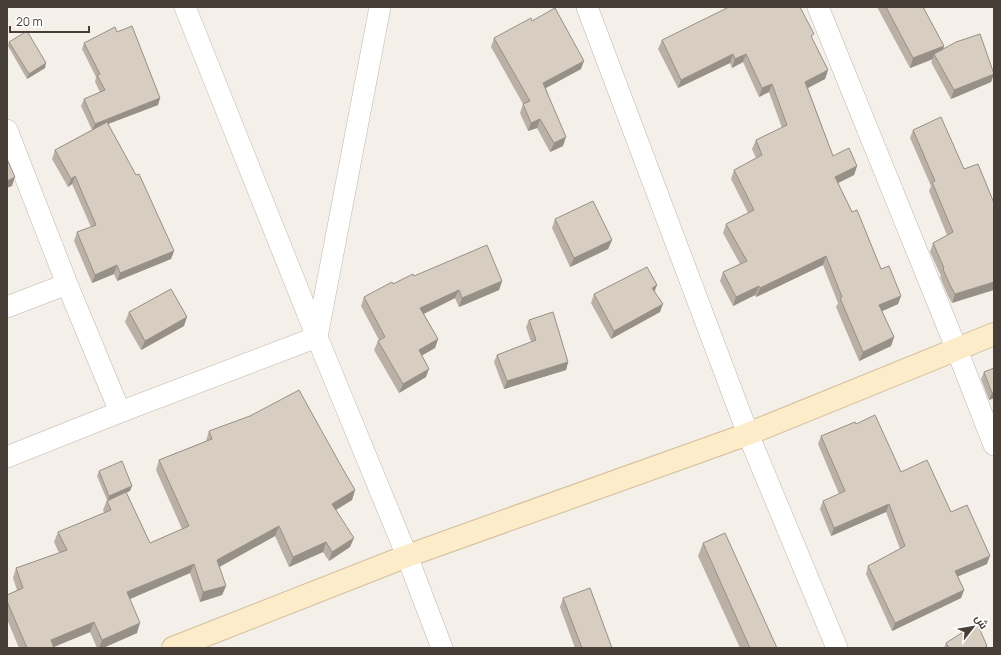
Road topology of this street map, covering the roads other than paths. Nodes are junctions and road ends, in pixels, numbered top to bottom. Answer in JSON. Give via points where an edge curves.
{"nodes":[{"id":1,"x":185,"y":7,"type":"edge"},
{"id":2,"x":380,"y":7,"type":"edge"},
{"id":3,"x":587,"y":7,"type":"edge"},
{"id":4,"x":818,"y":7,"type":"edge"},
{"id":5,"x":7,"y":130,"type":"edge"},
{"id":6,"x":67,"y":284,"type":"junction"},
{"id":7,"x":7,"y":307,"type":"edge"},
{"id":8,"x":994,"y":334,"type":"edge"},
{"id":9,"x":317,"y":337,"type":"junction"},
{"id":10,"x":957,"y":350,"type":"junction"},
{"id":11,"x":120,"y":412,"type":"junction"},
{"id":12,"x":748,"y":434,"type":"junction"},
{"id":13,"x":994,"y":445,"type":"edge"},
{"id":14,"x":7,"y":457,"type":"edge"},
{"id":15,"x":407,"y":556,"type":"junction"},
{"id":16,"x":173,"y":648,"type":"edge"},
{"id":17,"x":442,"y":648,"type":"edge"},
{"id":18,"x":837,"y":648,"type":"edge"}],
"edges":[{"from":1,"to":9,"type":"street"},
{"from":2,"to":9,"type":"street"},
{"from":3,"to":12,"type":"street"},
{"from":4,"to":10,"type":"street"},
{"from":5,"to":6,"type":"street"},
{"from":6,"to":7,"type":"street"},
{"from":6,"to":11,"type":"street"},
{"from":8,"to":10,"type":"street"},
{"from":9,"to":11,"type":"street"},
{"from":9,"to":15,"type":"street"},
{"from":10,"to":12,"type":"street"},
{"from":10,"to":13,"type":"street"},
{"from":11,"to":14,"type":"street"},
{"from":12,"to":15,"type":"street"},
{"from":12,"to":18,"type":"street"},
{"from":15,"to":16,"type":"street"},
{"from":15,"to":17,"type":"street"}]}
